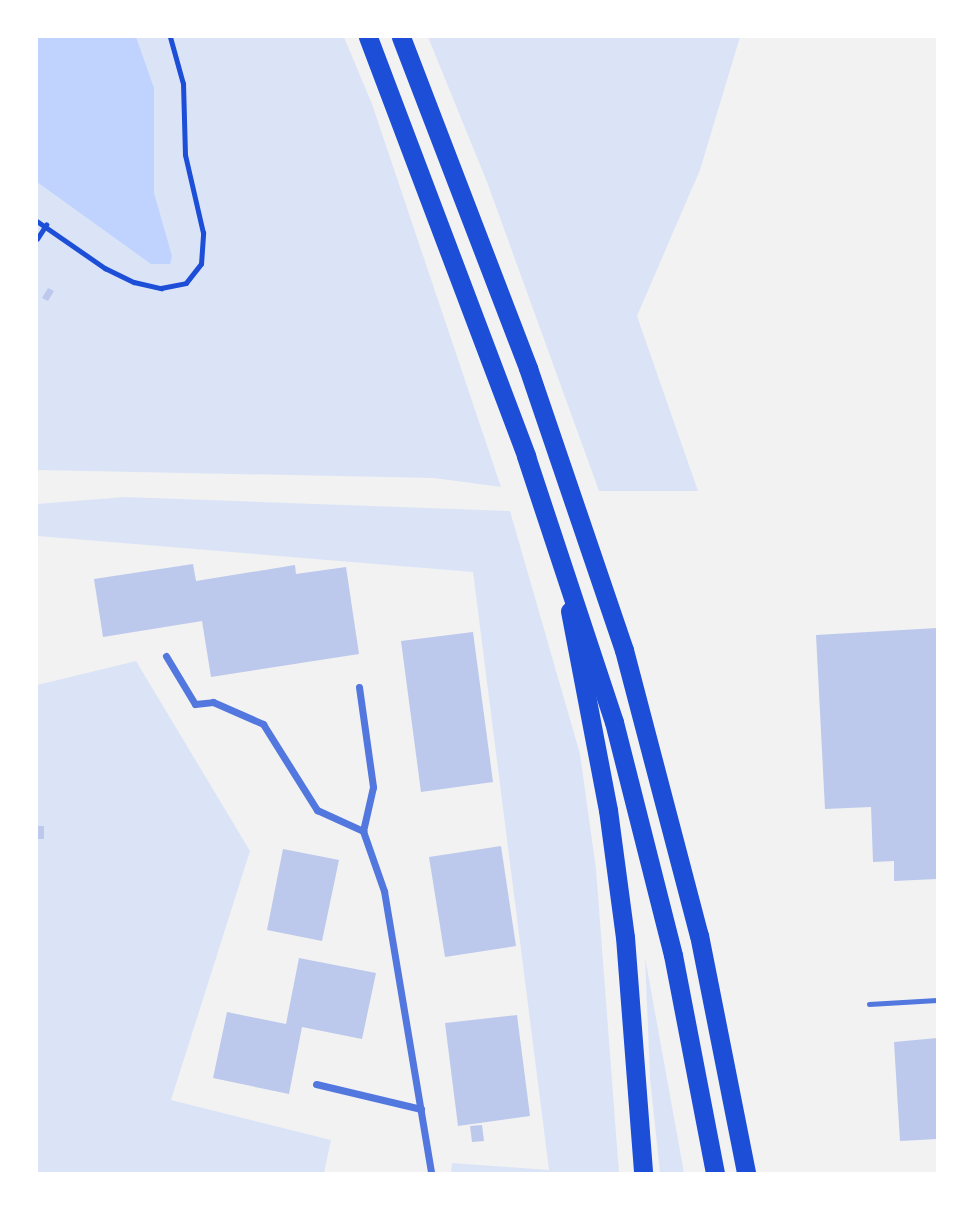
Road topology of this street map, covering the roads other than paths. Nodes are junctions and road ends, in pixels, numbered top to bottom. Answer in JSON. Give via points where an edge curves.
{"nodes":[{"id":1,"x":368,"y":37,"type":"edge"},
{"id":2,"x":401,"y":37,"type":"edge"},
{"id":3,"x":565,"y":571,"type":"junction"},
{"id":4,"x":166,"y":656,"type":"dead end"},
{"id":5,"x":359,"y":687,"type":"dead end"},
{"id":6,"x":363,"y":831,"type":"junction"},
{"id":7,"x":937,"y":1000,"type":"edge"},
{"id":8,"x":869,"y":1004,"type":"dead end"},
{"id":9,"x":316,"y":1084,"type":"dead end"},
{"id":10,"x":421,"y":1109,"type":"junction"},
{"id":11,"x":431,"y":1173,"type":"edge"},
{"id":12,"x":643,"y":1173,"type":"edge"},
{"id":13,"x":715,"y":1173,"type":"edge"},
{"id":14,"x":746,"y":1173,"type":"edge"}],
"edges":[{"from":1,"to":3,"type":"highway"},
{"from":2,"to":14,"type":"highway","via":[[557,454],[624,650],[671,816]]},
{"from":3,"to":12,"type":"highway","via":[[624,924]]},
{"from":3,"to":13,"type":"highway","via":[[617,732],[654,873]]},
{"from":4,"to":6,"type":"street","via":[[195,704],[213,702],[264,724],[317,810]]},
{"from":5,"to":6,"type":"street","via":[[373,787]]},
{"from":6,"to":10,"type":"street","via":[[384,891]]},
{"from":7,"to":8,"type":"lane"},
{"from":9,"to":10,"type":"street"},
{"from":10,"to":11,"type":"street"}]}
